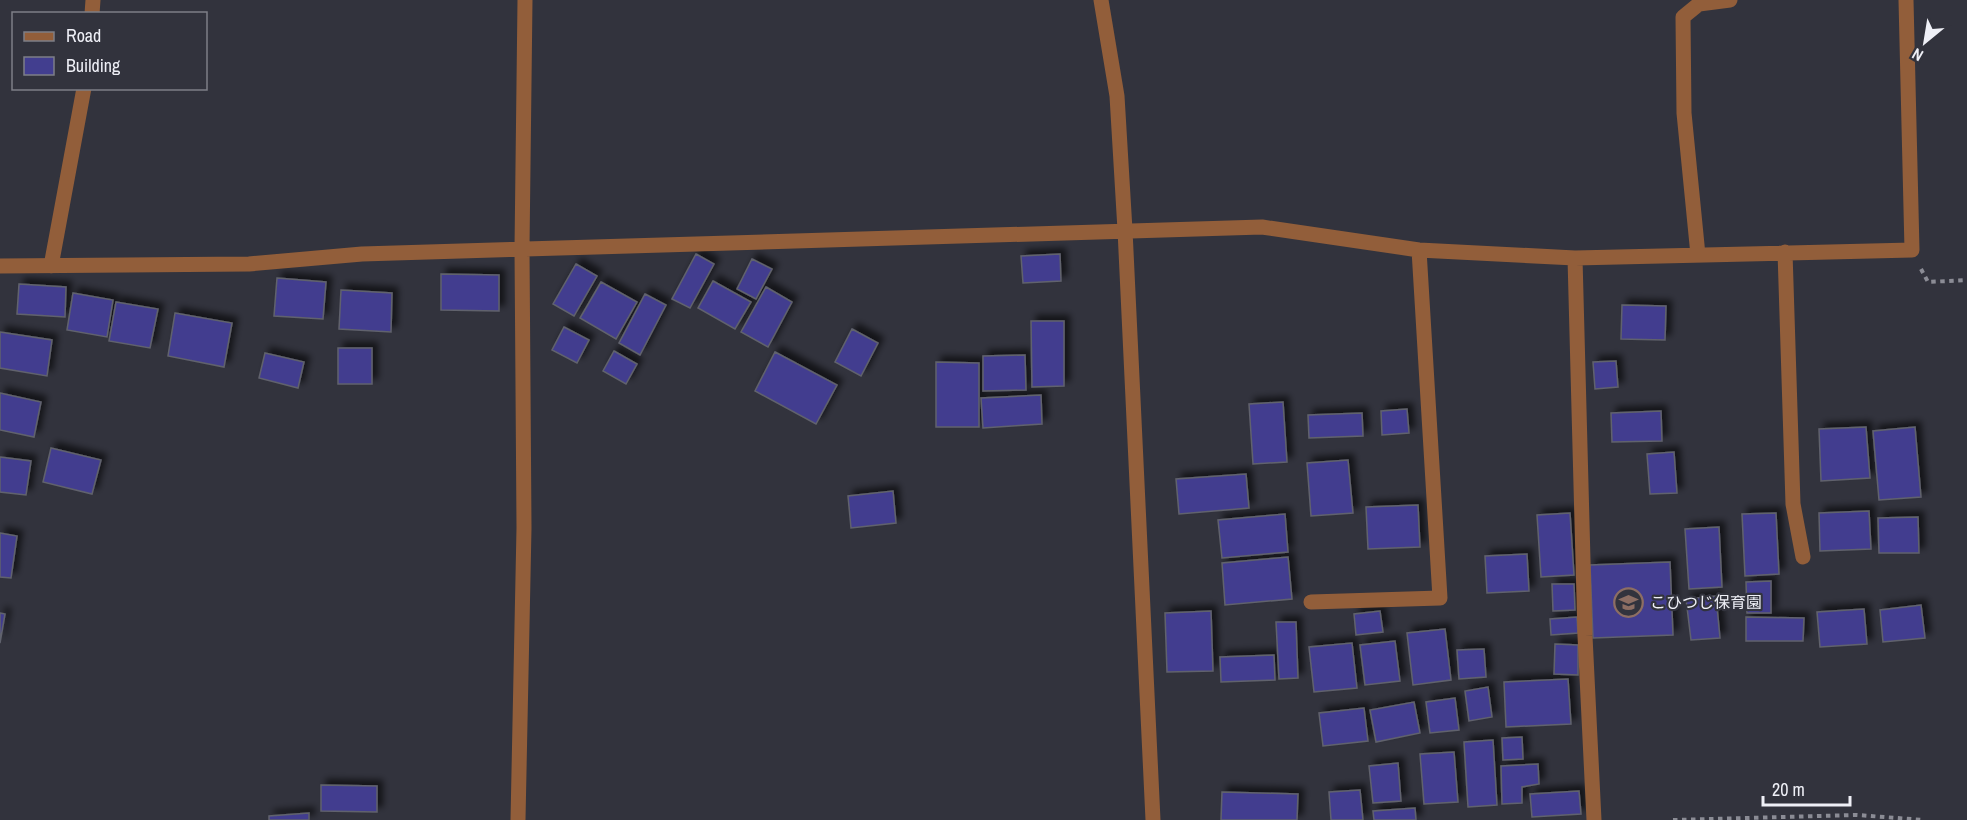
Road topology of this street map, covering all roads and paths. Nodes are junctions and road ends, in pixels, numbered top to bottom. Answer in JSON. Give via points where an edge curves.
{"nodes":[{"id":1,"x":525,"y":0,"type":"edge"},
{"id":2,"x":1101,"y":0,"type":"edge"},
{"id":3,"x":1730,"y":0,"type":"edge"},
{"id":4,"x":1906,"y":0,"type":"edge"},
{"id":5,"x":84,"y":90,"type":"edge"},
{"id":6,"x":1125,"y":230,"type":"junction"},
{"id":7,"x":522,"y":249,"type":"junction"},
{"id":8,"x":1419,"y":250,"type":"junction"},
{"id":9,"x":1912,"y":250,"type":"junction"},
{"id":10,"x":1785,"y":252,"type":"junction"},
{"id":11,"x":1698,"y":255,"type":"junction"},
{"id":12,"x":1575,"y":258,"type":"junction"},
{"id":13,"x":0,"y":266,"type":"edge"},
{"id":14,"x":51,"y":266,"type":"junction"},
{"id":15,"x":1967,"y":280,"type":"edge"},
{"id":16,"x":1803,"y":557,"type":"dead end"},
{"id":17,"x":1311,"y":602,"type":"dead end"},
{"id":18,"x":518,"y":820,"type":"edge"},
{"id":19,"x":1153,"y":820,"type":"edge"},
{"id":20,"x":1593,"y":820,"type":"edge"},
{"id":21,"x":1673,"y":820,"type":"edge"},
{"id":22,"x":1924,"y":820,"type":"edge"}],
"edges":[{"from":1,"to":7,"type":"street"},
{"from":2,"to":6,"type":"street","via":[[1117,96]]},
{"from":3,"to":11,"type":"street","via":[[1699,4],[1683,17],[1684,113]]},
{"from":4,"to":9,"type":"street"},
{"from":5,"to":14,"type":"street"},
{"from":6,"to":7,"type":"street"},
{"from":6,"to":8,"type":"street","via":[[1262,227]]},
{"from":6,"to":19,"type":"street"},
{"from":7,"to":14,"type":"street","via":[[363,254],[249,264]]},
{"from":7,"to":18,"type":"street","via":[[524,528]]},
{"from":8,"to":12,"type":"street"},
{"from":8,"to":17,"type":"street","via":[[1440,598]]},
{"from":9,"to":10,"type":"street"},
{"from":9,"to":15,"type":"path","via":[[1928,282]]},
{"from":10,"to":11,"type":"street"},
{"from":10,"to":16,"type":"street","via":[[1793,504]]},
{"from":11,"to":12,"type":"street"},
{"from":12,"to":20,"type":"street"},
{"from":13,"to":14,"type":"street"},
{"from":21,"to":22,"type":"path","via":[[1857,815]]}]}
